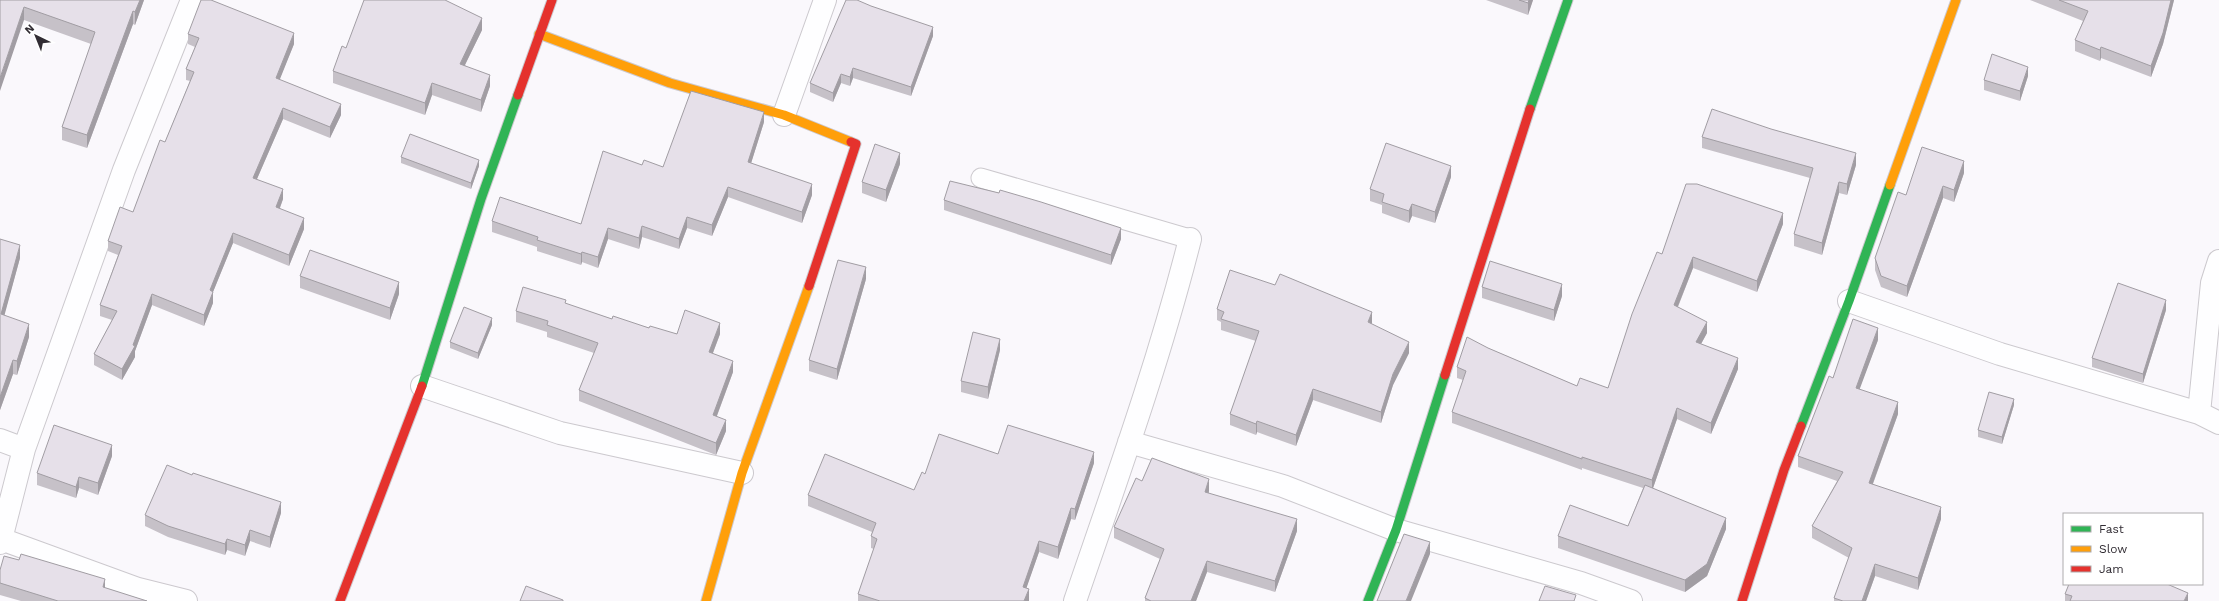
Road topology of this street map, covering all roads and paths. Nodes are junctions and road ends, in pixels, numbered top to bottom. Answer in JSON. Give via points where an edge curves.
{"nodes":[{"id":1,"x":192,"y":0,"type":"edge"},
{"id":2,"x":552,"y":0,"type":"edge"},
{"id":3,"x":825,"y":0,"type":"edge"},
{"id":4,"x":1568,"y":0,"type":"edge"},
{"id":5,"x":1956,"y":0,"type":"edge"},
{"id":6,"x":539,"y":34,"type":"junction"},
{"id":7,"x":784,"y":116,"type":"junction"},
{"id":8,"x":981,"y":178,"type":"dead end"},
{"id":9,"x":1190,"y":239,"type":"joint"},
{"id":10,"x":2219,"y":261,"type":"edge"},
{"id":11,"x":1849,"y":301,"type":"junction"},
{"id":12,"x":422,"y":386,"type":"junction"},
{"id":13,"x":2199,"y":413,"type":"junction"},
{"id":14,"x":2219,"y":423,"type":"edge"},
{"id":15,"x":0,"y":440,"type":"edge"},
{"id":16,"x":1129,"y":442,"type":"junction"},
{"id":17,"x":24,"y":449,"type":"junction"},
{"id":18,"x":742,"y":473,"type":"junction"},
{"id":19,"x":1396,"y":530,"type":"junction"},
{"id":20,"x":1,"y":541,"type":"edge"},
{"id":21,"x":186,"y":601,"type":"edge"},
{"id":22,"x":340,"y":601,"type":"edge"},
{"id":23,"x":706,"y":601,"type":"edge"},
{"id":24,"x":1075,"y":601,"type":"edge"},
{"id":25,"x":1368,"y":601,"type":"edge"},
{"id":26,"x":1631,"y":601,"type":"edge"},
{"id":27,"x":1742,"y":601,"type":"edge"}],
"edges":[{"from":1,"to":17,"type":"street","via":[[124,170]]},
{"from":2,"to":6,"type":"street"},
{"from":3,"to":7,"type":"street"},
{"from":4,"to":19,"type":"street","via":[[1511,165]]},
{"from":5,"to":11,"type":"street"},
{"from":6,"to":7,"type":"street","via":[[670,83]]},
{"from":6,"to":12,"type":"street","via":[[481,199]]},
{"from":7,"to":18,"type":"street","via":[[856,144],[794,331]]},
{"from":8,"to":9,"type":"lane"},
{"from":9,"to":16,"type":"street"},
{"from":10,"to":13,"type":"street","via":[[2212,283]]},
{"from":11,"to":13,"type":"street","via":[[2000,354]]},
{"from":11,"to":27,"type":"street","via":[[1784,470]]},
{"from":12,"to":18,"type":"street","via":[[560,433]]},
{"from":12,"to":22,"type":"street"},
{"from":13,"to":14,"type":"street"},
{"from":15,"to":17,"type":"street"},
{"from":16,"to":19,"type":"street","via":[[1283,486]]},
{"from":16,"to":24,"type":"street"},
{"from":17,"to":20,"type":"street"},
{"from":18,"to":23,"type":"street"},
{"from":19,"to":25,"type":"street"},
{"from":19,"to":26,"type":"street","via":[[1581,583]]},
{"from":20,"to":21,"type":"street","via":[[138,589]]}]}
